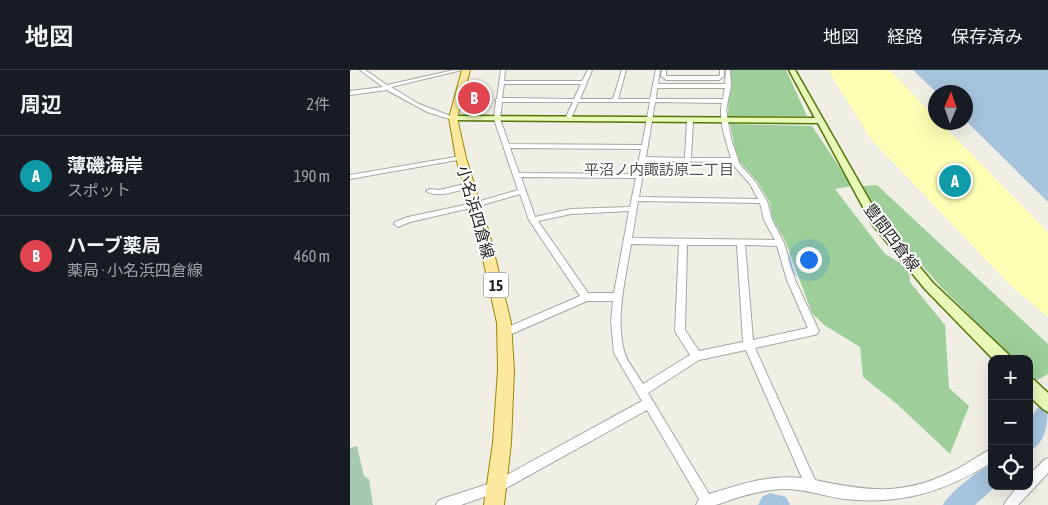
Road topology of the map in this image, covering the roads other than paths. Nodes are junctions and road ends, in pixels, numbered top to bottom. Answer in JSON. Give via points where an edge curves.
{"nodes":[{"id":1,"x":362,"y":70,"type":"edge"},
{"id":2,"x":460,"y":70,"type":"edge"},
{"id":3,"x":466,"y":70,"type":"edge"},
{"id":4,"x":503,"y":70,"type":"edge"},
{"id":5,"x":590,"y":70,"type":"edge"},
{"id":6,"x":624,"y":70,"type":"edge"},
{"id":7,"x":661,"y":70,"type":"edge"},
{"id":8,"x":722,"y":70,"type":"edge"},
{"id":9,"x":728,"y":70,"type":"edge"},
{"id":10,"x":792,"y":70,"type":"edge"},
{"id":11,"x":445,"y":72,"type":"edge"},
{"id":12,"x":390,"y":79,"type":"dead end"},
{"id":13,"x":502,"y":82,"type":"junction"},
{"id":14,"x":584,"y":83,"type":"junction"},
{"id":15,"x":656,"y":86,"type":"junction"},
{"id":16,"x":728,"y":86,"type":"junction"},
{"id":17,"x":389,"y":87,"type":"junction"},
{"id":18,"x":350,"y":93,"type":"edge"},
{"id":19,"x":498,"y":100,"type":"junction"},
{"id":20,"x":577,"y":100,"type":"junction"},
{"id":21,"x":615,"y":100,"type":"junction"},
{"id":22,"x":653,"y":101,"type":"junction"},
{"id":23,"x":725,"y":101,"type":"junction"},
{"id":24,"x":453,"y":118,"type":"junction"},
{"id":25,"x":497,"y":119,"type":"junction"},
{"id":26,"x":568,"y":119,"type":"junction"},
{"id":27,"x":650,"y":120,"type":"junction"},
{"id":28,"x":690,"y":120,"type":"junction"},
{"id":29,"x":726,"y":120,"type":"junction"},
{"id":30,"x":819,"y":121,"type":"junction"},
{"id":31,"x":506,"y":146,"type":"junction"},
{"id":32,"x":645,"y":146,"type":"junction"},
{"id":33,"x":461,"y":158,"type":"junction"},
{"id":34,"x":643,"y":159,"type":"junction"},
{"id":35,"x":688,"y":159,"type":"junction"},
{"id":36,"x":735,"y":160,"type":"junction"},
{"id":37,"x":518,"y":175,"type":"junction"},
{"id":38,"x":640,"y":176,"type":"junction"},
{"id":39,"x":350,"y":177,"type":"edge"},
{"id":40,"x":469,"y":185,"type":"junction"},
{"id":41,"x":430,"y":191,"type":"dead end"},
{"id":42,"x":522,"y":191,"type":"junction"},
{"id":43,"x":636,"y":199,"type":"junction"},
{"id":44,"x":764,"y":201,"type":"junction"},
{"id":45,"x":475,"y":205,"type":"junction"},
{"id":46,"x":634,"y":209,"type":"junction"},
{"id":47,"x":533,"y":220,"type":"junction"},
{"id":48,"x":398,"y":224,"type":"dead end"},
{"id":49,"x":628,"y":241,"type":"junction"},
{"id":50,"x":683,"y":242,"type":"junction"},
{"id":51,"x":741,"y":242,"type":"junction"},
{"id":52,"x":780,"y":242,"type":"junction"},
{"id":53,"x":586,"y":297,"type":"junction"},
{"id":54,"x":618,"y":297,"type":"junction"},
{"id":55,"x":504,"y":332,"type":"junction"},
{"id":56,"x":748,"y":343,"type":"junction"},
{"id":57,"x":999,"y":355,"type":"edge"},
{"id":58,"x":697,"y":356,"type":"junction"},
{"id":59,"x":643,"y":390,"type":"junction"},
{"id":60,"x":650,"y":403,"type":"junction"},
{"id":61,"x":988,"y":458,"type":"edge"},
{"id":62,"x":1048,"y":464,"type":"edge"},
{"id":63,"x":1033,"y":480,"type":"edge"},
{"id":64,"x":497,"y":487,"type":"junction"},
{"id":65,"x":812,"y":487,"type":"junction"},
{"id":66,"x":1024,"y":490,"type":"edge"},
{"id":67,"x":706,"y":504,"type":"edge"},
{"id":68,"x":442,"y":505,"type":"edge"},
{"id":69,"x":494,"y":505,"type":"edge"},
{"id":70,"x":1010,"y":505,"type":"edge"}],
"edges":[{"from":1,"to":17,"type":"street"},
{"from":2,"to":11,"type":"street"},
{"from":3,"to":24,"type":"main road","name":"小名浜四倉線","number":"15"},
{"from":4,"to":13,"type":"street"},
{"from":5,"to":14,"type":"street"},
{"from":6,"to":21,"type":"street"},
{"from":7,"to":8,"type":"street","via":[[666,78],[719,78]]},
{"from":7,"to":15,"type":"street"},
{"from":9,"to":16,"type":"street"},
{"from":10,"to":30,"type":"main road","name":"豊間四倉線"},
{"from":11,"to":17,"type":"street"},
{"from":12,"to":17,"type":"street"},
{"from":13,"to":14,"type":"street"},
{"from":13,"to":19,"type":"street"},
{"from":14,"to":20,"type":"street"},
{"from":15,"to":16,"type":"street"},
{"from":15,"to":22,"type":"street"},
{"from":16,"to":23,"type":"street"},
{"from":17,"to":18,"type":"street"},
{"from":17,"to":24,"type":"street","via":[[440,116]]},
{"from":19,"to":20,"type":"street"},
{"from":19,"to":25,"type":"street"},
{"from":20,"to":21,"type":"street"},
{"from":20,"to":26,"type":"street"},
{"from":21,"to":22,"type":"street"},
{"from":22,"to":23,"type":"street"},
{"from":22,"to":27,"type":"street"},
{"from":23,"to":29,"type":"street"},
{"from":24,"to":25,"type":"main road"},
{"from":24,"to":33,"type":"main road","name":"小名浜四倉線","number":"15"},
{"from":25,"to":26,"type":"main road"},
{"from":25,"to":31,"type":"street"},
{"from":26,"to":27,"type":"main road"},
{"from":27,"to":28,"type":"main road"},
{"from":27,"to":32,"type":"street"},
{"from":28,"to":29,"type":"main road"},
{"from":28,"to":35,"type":"street"},
{"from":29,"to":30,"type":"main road"},
{"from":29,"to":36,"type":"street"},
{"from":30,"to":57,"type":"main road","name":"豊間四倉線","via":[[876,222],[929,286]]},
{"from":31,"to":32,"type":"street"},
{"from":31,"to":37,"type":"street"},
{"from":32,"to":34,"type":"street"},
{"from":33,"to":39,"type":"street"},
{"from":33,"to":40,"type":"main road","name":"小名浜四倉線","number":"15"},
{"from":34,"to":35,"type":"street"},
{"from":34,"to":38,"type":"street"},
{"from":35,"to":36,"type":"street"},
{"from":36,"to":44,"type":"street"},
{"from":37,"to":38,"type":"street"},
{"from":37,"to":42,"type":"street"},
{"from":38,"to":43,"type":"street"},
{"from":40,"to":41,"type":"street"},
{"from":40,"to":45,"type":"main road","name":"小名浜四倉線","number":"15"},
{"from":42,"to":45,"type":"street"},
{"from":42,"to":47,"type":"street"},
{"from":43,"to":44,"type":"street"},
{"from":43,"to":46,"type":"street"},
{"from":44,"to":52,"type":"street","via":[[768,220]]},
{"from":45,"to":48,"type":"street"},
{"from":45,"to":55,"type":"main road","name":"小名浜四倉線","number":"15","via":[[499,296]]},
{"from":46,"to":47,"type":"street","via":[[592,208],[558,212]]},
{"from":46,"to":49,"type":"street"},
{"from":47,"to":53,"type":"street"},
{"from":49,"to":50,"type":"street"},
{"from":49,"to":54,"type":"street"},
{"from":50,"to":51,"type":"street"},
{"from":50,"to":58,"type":"street","via":[[680,331]]},
{"from":51,"to":52,"type":"street"},
{"from":51,"to":56,"type":"street"},
{"from":52,"to":56,"type":"street","via":[[791,280],[814,331]]},
{"from":53,"to":54,"type":"street"},
{"from":53,"to":55,"type":"street"},
{"from":54,"to":59,"type":"street","via":[[619,353]]},
{"from":55,"to":64,"type":"main road","name":"小名浜四倉線","number":"15","via":[[505,388]]},
{"from":56,"to":58,"type":"street"},
{"from":56,"to":65,"type":"street"},
{"from":58,"to":59,"type":"street"},
{"from":59,"to":60,"type":"street"},
{"from":60,"to":64,"type":"street"},
{"from":60,"to":67,"type":"street"},
{"from":61,"to":65,"type":"street","via":[[933,489],[894,497]]},
{"from":62,"to":63,"type":"street"},
{"from":64,"to":68,"type":"street"},
{"from":64,"to":69,"type":"main road","name":"小名浜四倉線","number":"15"},
{"from":65,"to":67,"type":"street","via":[[777,483]]},
{"from":66,"to":70,"type":"street"}]}
